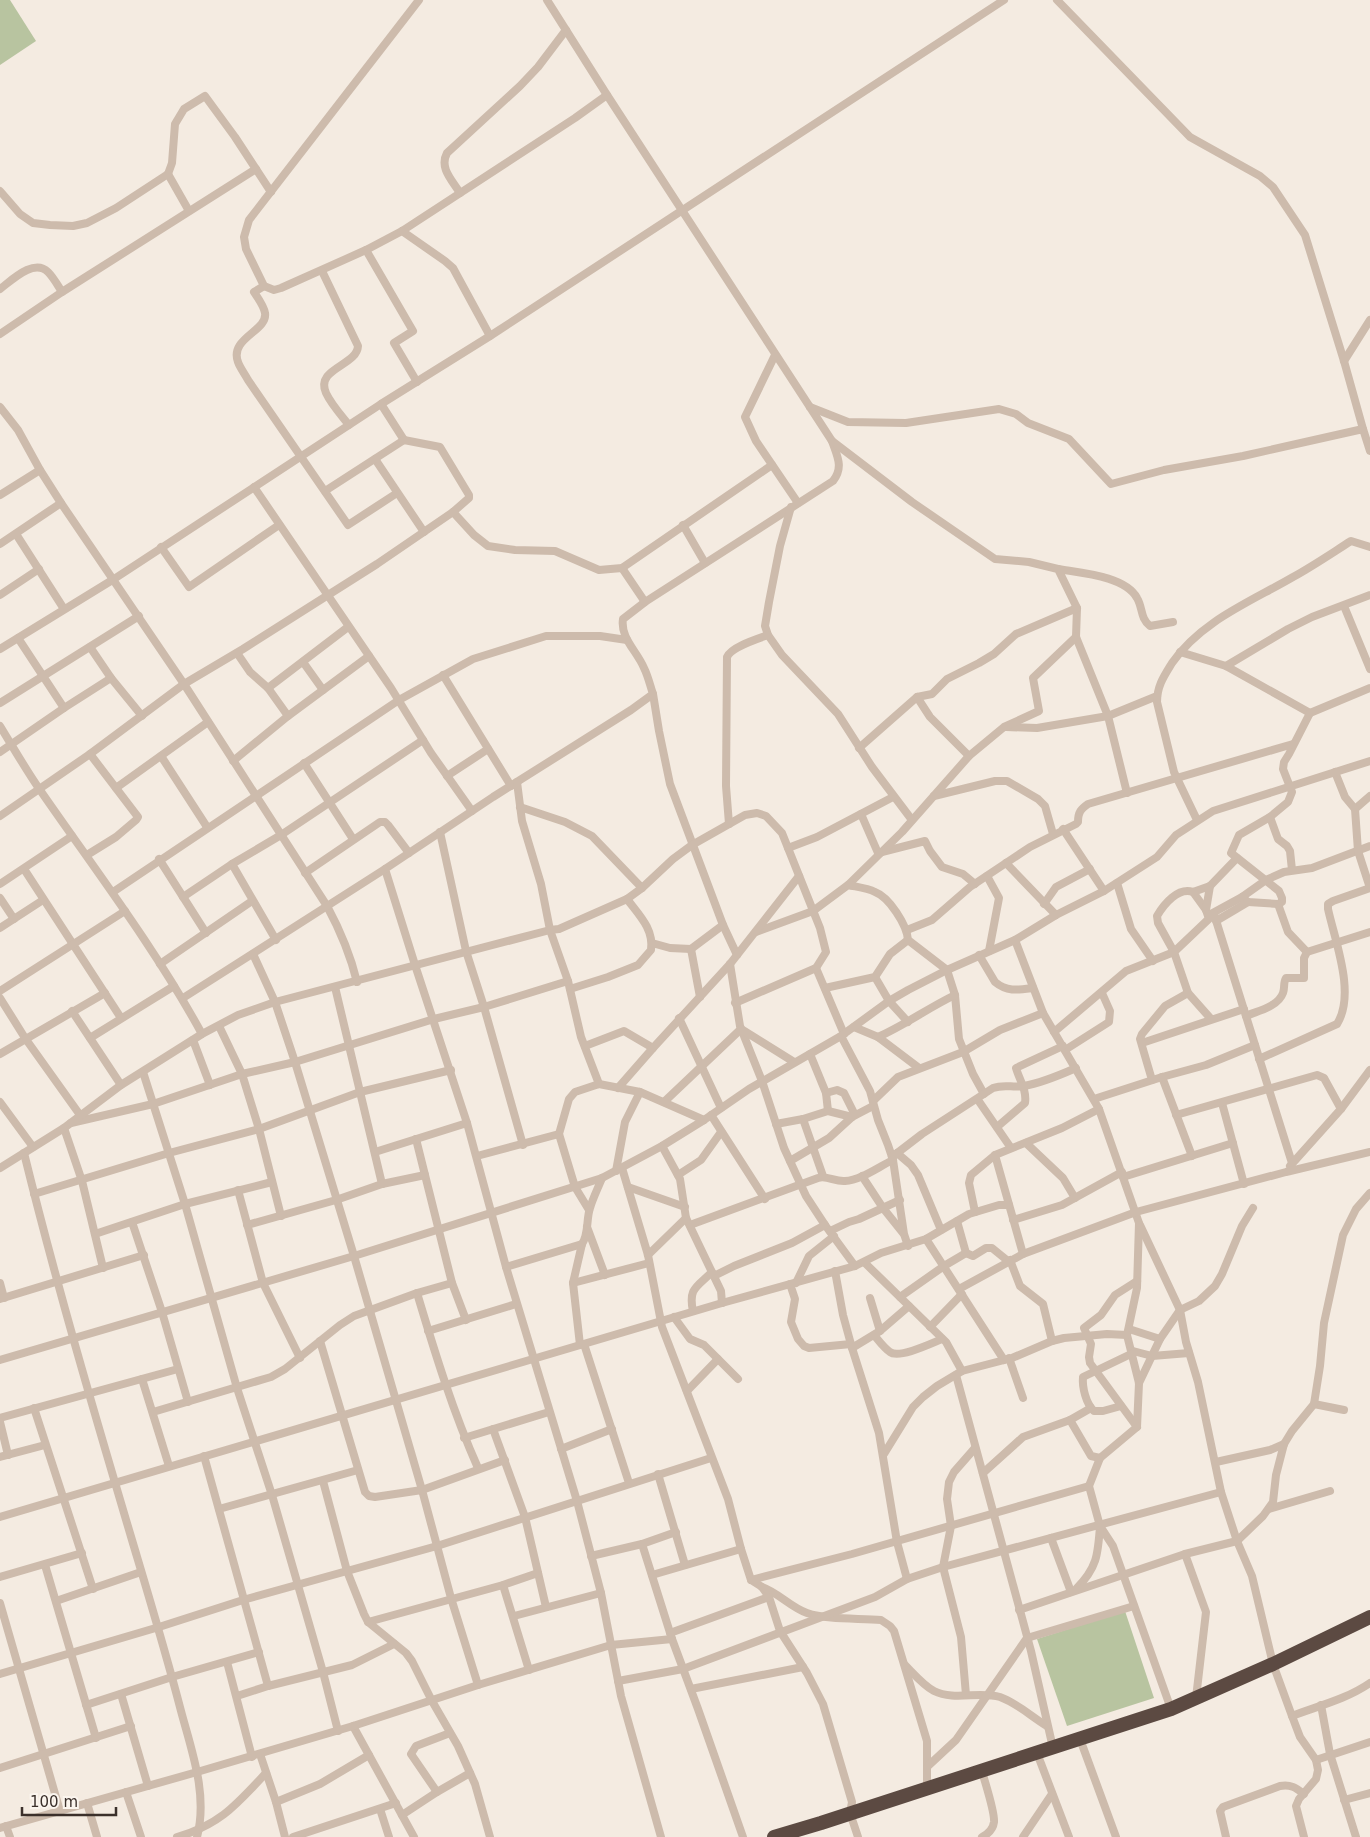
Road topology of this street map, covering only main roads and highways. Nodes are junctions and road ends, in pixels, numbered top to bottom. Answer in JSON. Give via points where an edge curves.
{"nodes":[{"id":1,"x":1370,"y":1617,"type":"edge"},
{"id":2,"x":774,"y":1837,"type":"edge"}],
"edges":[{"from":1,"to":2,"type":"highway","via":[[1171,1709]]}]}
